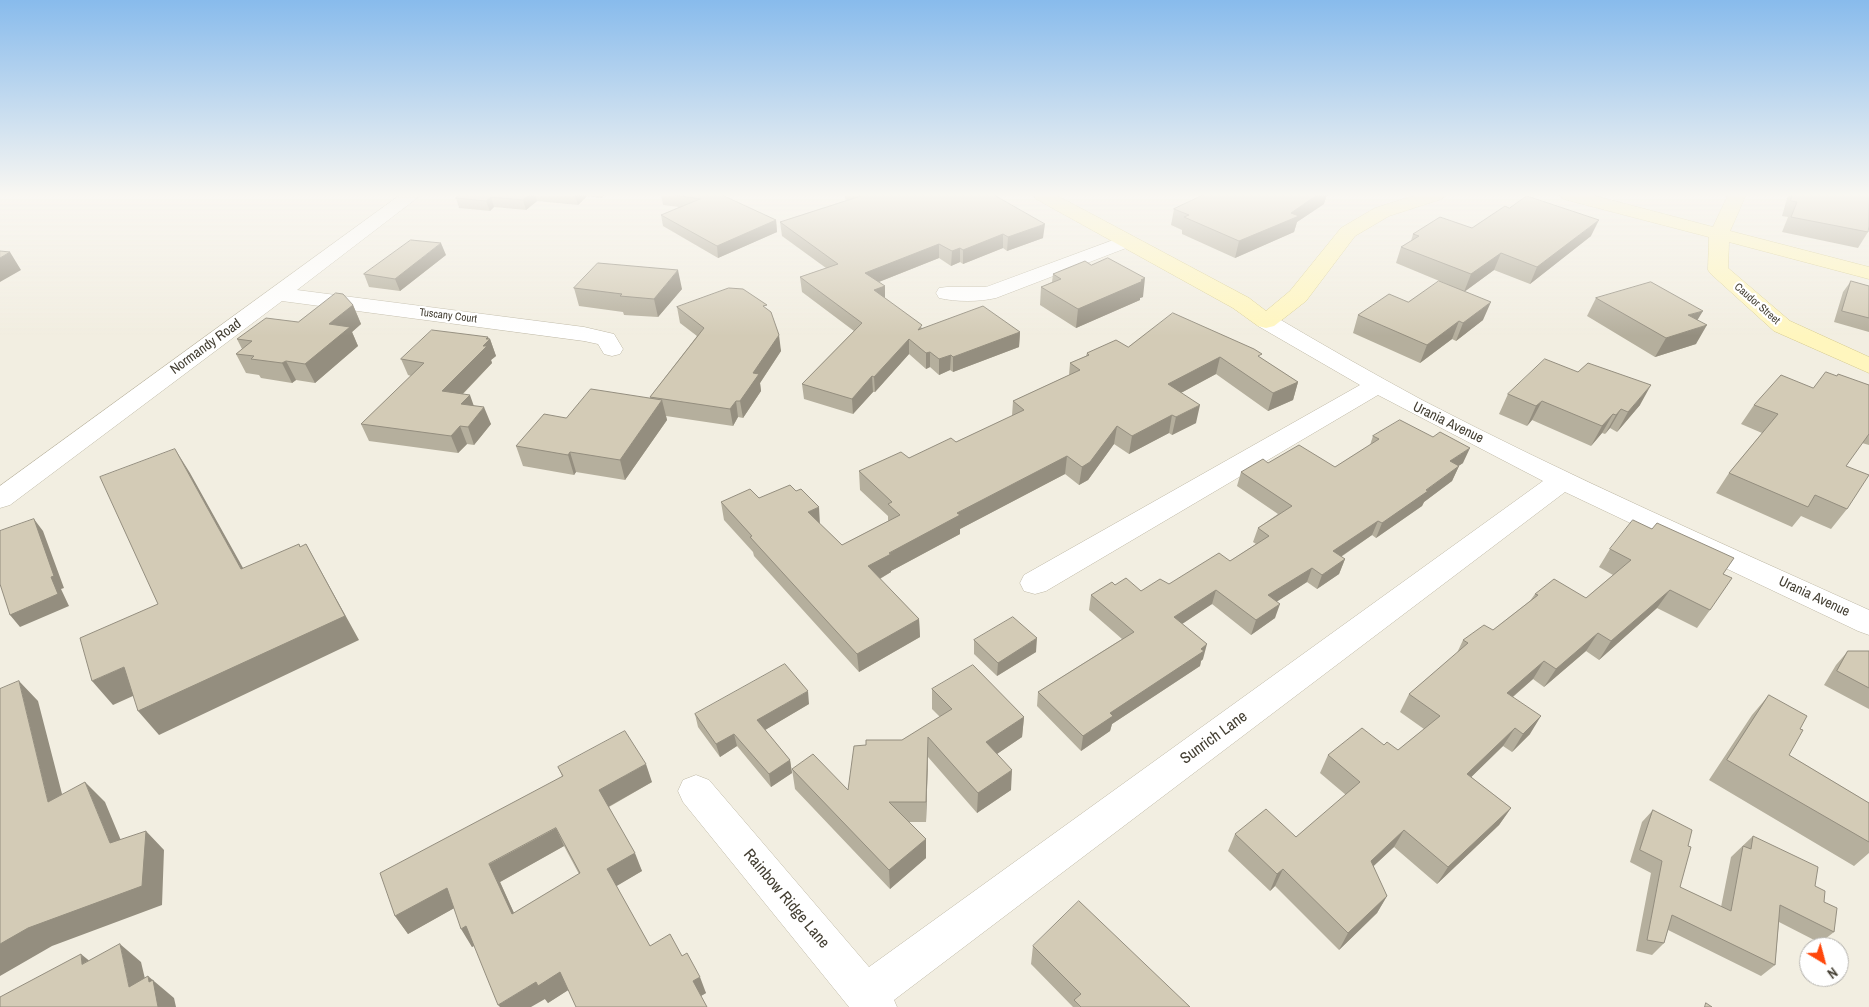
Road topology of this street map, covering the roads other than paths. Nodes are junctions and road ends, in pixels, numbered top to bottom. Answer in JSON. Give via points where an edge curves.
{"nodes":[{"id":1,"x":348,"y":242,"type":"edge"},
{"id":2,"x":1127,"y":242,"type":"joint"},
{"id":3,"x":1340,"y":242,"type":"edge"},
{"id":4,"x":1719,"y":242,"type":"edge"},
{"id":5,"x":1750,"y":242,"type":"edge"},
{"id":6,"x":1869,"y":273,"type":"edge"},
{"id":7,"x":947,"y":293,"type":"dead end"},
{"id":8,"x":277,"y":294,"type":"junction"},
{"id":9,"x":1266,"y":321,"type":"junction"},
{"id":10,"x":612,"y":350,"type":"dead end"},
{"id":11,"x":1869,"y":366,"type":"edge"},
{"id":12,"x":1376,"y":386,"type":"junction"},
{"id":13,"x":1563,"y":480,"type":"junction"},
{"id":14,"x":0,"y":498,"type":"edge"},
{"id":15,"x":1035,"y":583,"type":"dead end"},
{"id":16,"x":1869,"y":623,"type":"edge"},
{"id":17,"x":696,"y":791,"type":"dead end"},
{"id":18,"x":871,"y":1001,"type":"edge"}],
"edges":[{"from":1,"to":8,"type":"street","name":"Normandy Road"},
{"from":2,"to":7,"type":"street","via":[[988,293]]},
{"from":2,"to":9,"type":"street","name":"Urania Avenue","via":[[1240,303]]},
{"from":3,"to":9,"type":"street","via":[[1298,296]]},
{"from":4,"to":11,"type":"street","name":"Caudor Street","via":[[1718,270],[1782,326]]},
{"from":5,"to":6,"type":"street"},
{"from":8,"to":10,"type":"street","name":"Tuscany Court","via":[[584,334],[606,339]]},
{"from":8,"to":14,"type":"street","name":"Normandy Road"},
{"from":9,"to":12,"type":"street","name":"Urania Avenue"},
{"from":12,"to":13,"type":"street","name":"Urania Avenue"},
{"from":12,"to":15,"type":"street"},
{"from":13,"to":16,"type":"street","name":"Urania Avenue"},
{"from":13,"to":18,"type":"street","name":"Sunrich Lane"},
{"from":17,"to":18,"type":"street","name":"Rainbow Ridge Lane"}]}
